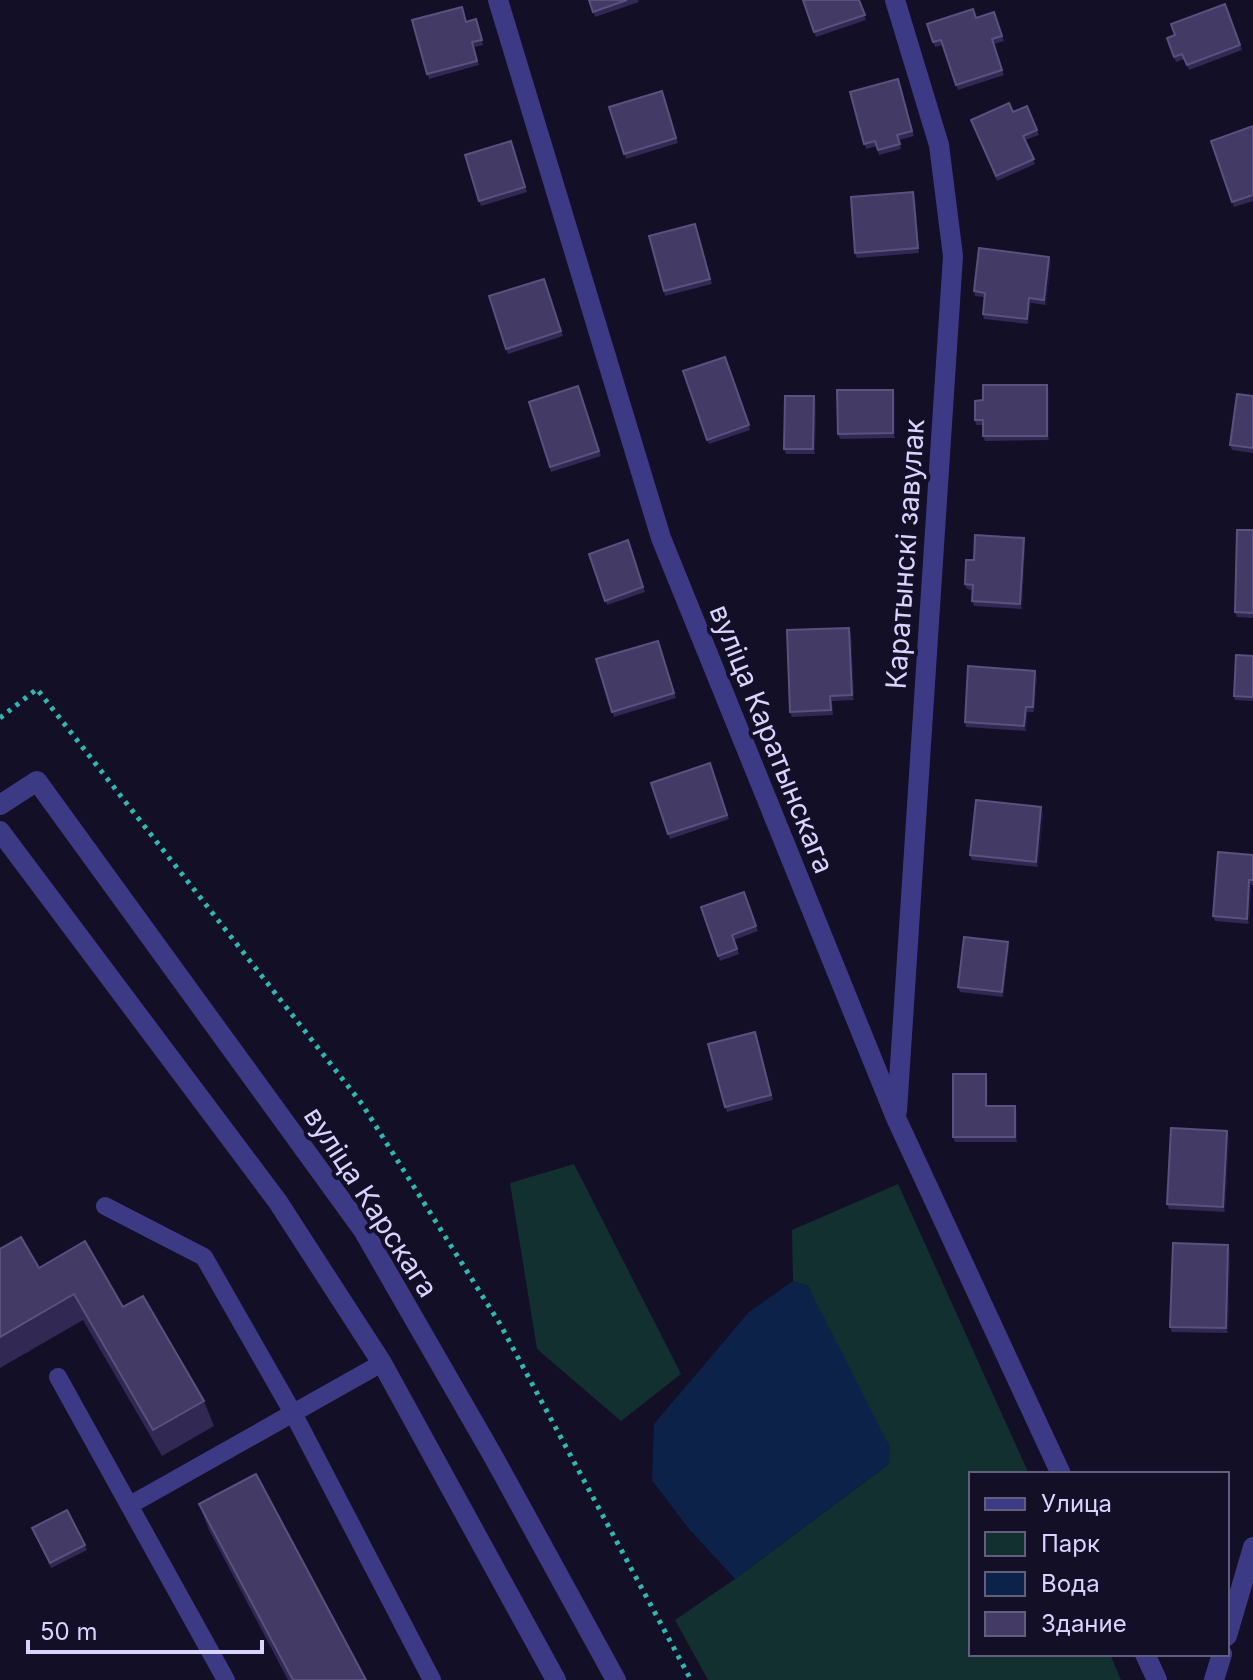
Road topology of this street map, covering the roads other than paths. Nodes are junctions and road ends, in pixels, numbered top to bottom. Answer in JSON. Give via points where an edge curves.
{"nodes":[{"id":1,"x":498,"y":0,"type":"edge"},
{"id":2,"x":895,"y":0,"type":"edge"},
{"id":3,"x":0,"y":805,"type":"edge"},
{"id":4,"x":0,"y":831,"type":"edge"},
{"id":5,"x":896,"y":1118,"type":"junction"},
{"id":6,"x":105,"y":1206,"type":"dead end"},
{"id":7,"x":382,"y":1363,"type":"junction"},
{"id":8,"x":58,"y":1377,"type":"dead end"},
{"id":9,"x":293,"y":1413,"type":"junction"},
{"id":10,"x":1060,"y":1472,"type":"edge"},
{"id":11,"x":130,"y":1505,"type":"junction"},
{"id":12,"x":1253,"y":1547,"type":"edge"},
{"id":13,"x":1229,"y":1629,"type":"edge"},
{"id":14,"x":1146,"y":1656,"type":"edge"},
{"id":15,"x":1221,"y":1656,"type":"edge"},
{"id":16,"x":226,"y":1680,"type":"edge"},
{"id":17,"x":432,"y":1680,"type":"edge"},
{"id":18,"x":556,"y":1680,"type":"edge"},
{"id":19,"x":616,"y":1680,"type":"edge"},
{"id":20,"x":1157,"y":1680,"type":"edge"},
{"id":21,"x":1214,"y":1680,"type":"edge"}],
"edges":[{"from":1,"to":5,"type":"street","name":"вуліца Каратынскага","via":[[661,538]]},
{"from":2,"to":5,"type":"street","name":"Каратынскі завулак","via":[[939,145],[953,256]]},
{"from":3,"to":19,"type":"street","name":"вуліца Карскага","via":[[37,781],[363,1230]]},
{"from":4,"to":7,"type":"street","via":[[278,1202]]},
{"from":5,"to":10,"type":"street","name":"вуліца Каратынскага"},
{"from":6,"to":9,"type":"lane","via":[[204,1257]]},
{"from":7,"to":9,"type":"lane"},
{"from":7,"to":18,"type":"street"},
{"from":8,"to":11,"type":"lane"},
{"from":9,"to":11,"type":"lane"},
{"from":9,"to":17,"type":"lane"},
{"from":11,"to":16,"type":"lane"},
{"from":12,"to":13,"type":"street"},
{"from":14,"to":20,"type":"street"},
{"from":15,"to":21,"type":"street"}]}
